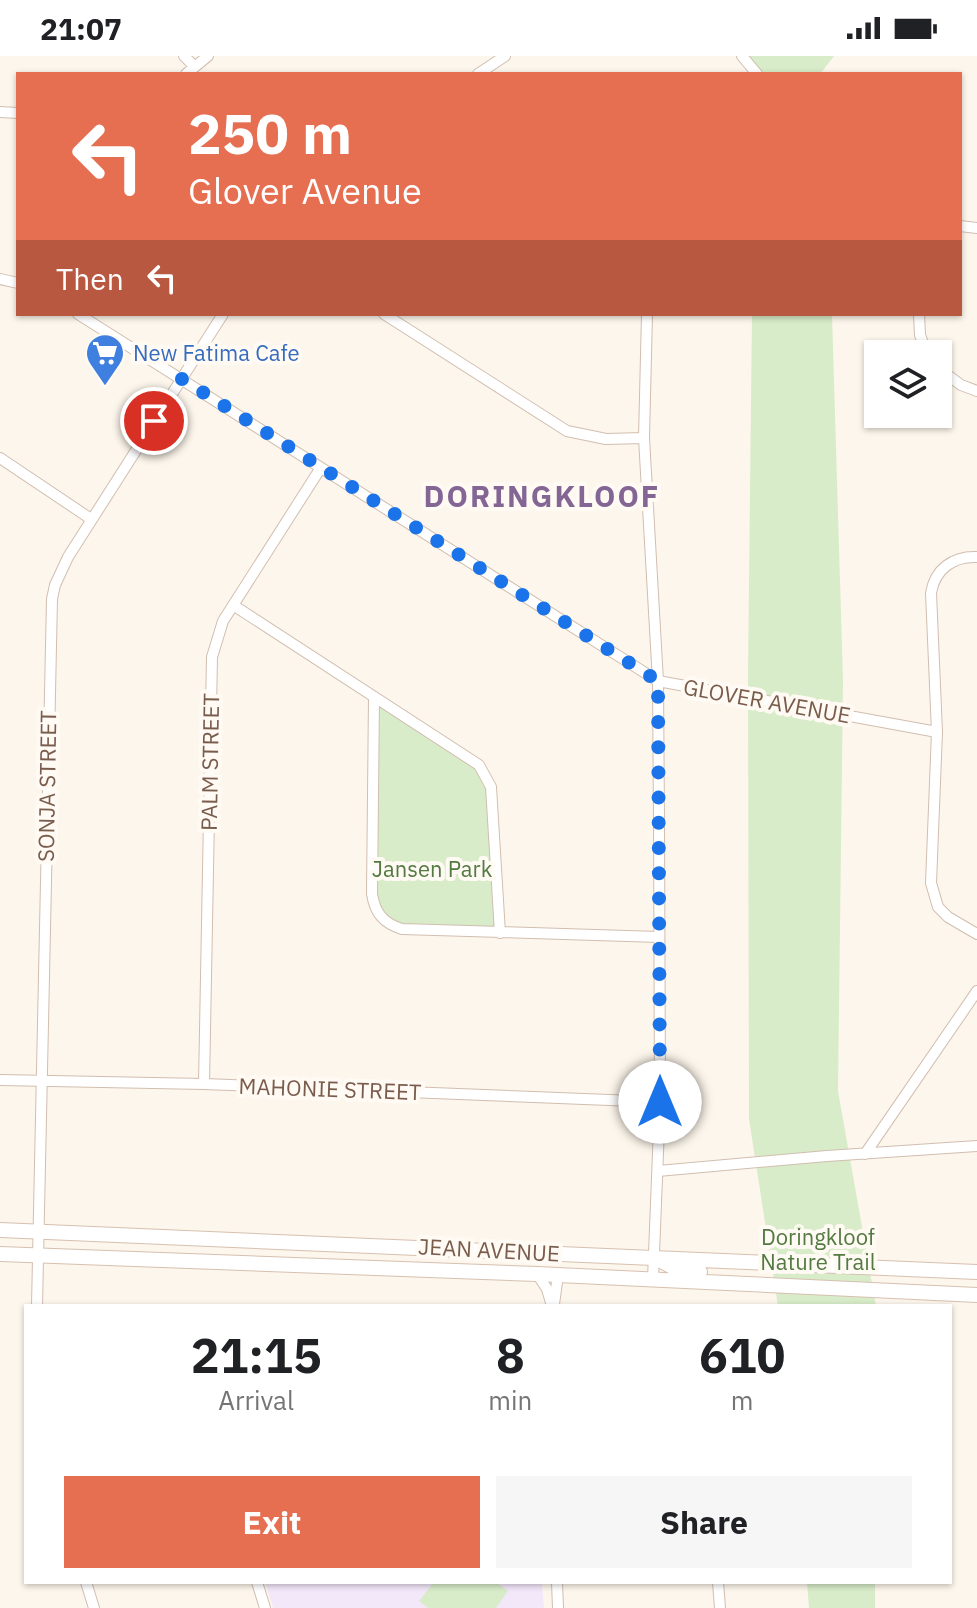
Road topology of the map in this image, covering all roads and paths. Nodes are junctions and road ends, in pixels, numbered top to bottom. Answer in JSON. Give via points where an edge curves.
{"nodes":[{"id":1,"x":184,"y":56,"type":"edge"},
{"id":2,"x":208,"y":56,"type":"edge"},
{"id":3,"x":505,"y":56,"type":"edge"},
{"id":4,"x":742,"y":56,"type":"edge"},
{"id":5,"x":190,"y":70,"type":"edge"},
{"id":6,"x":481,"y":72,"type":"edge"},
{"id":7,"x":755,"y":72,"type":"edge"},
{"id":8,"x":81,"y":316,"type":"edge"},
{"id":9,"x":222,"y":316,"type":"edge"},
{"id":10,"x":387,"y":316,"type":"edge"},
{"id":11,"x":407,"y":316,"type":"edge"},
{"id":12,"x":647,"y":316,"type":"edge"},
{"id":13,"x":919,"y":316,"type":"edge"},
{"id":14,"x":397,"y":322,"type":"junction"},
{"id":15,"x":922,"y":340,"type":"edge"},
{"id":16,"x":952,"y":378,"type":"edge"},
{"id":17,"x":182,"y":379,"type":"junction"},
{"id":18,"x":977,"y":391,"type":"edge"},
{"id":19,"x":644,"y":438,"type":"junction"},
{"id":20,"x":0,"y":458,"type":"edge"},
{"id":21,"x":320,"y":469,"type":"junction"},
{"id":22,"x":91,"y":519,"type":"junction"},
{"id":23,"x":977,"y":557,"type":"edge"},
{"id":24,"x":233,"y":605,"type":"junction"},
{"id":25,"x":658,"y":681,"type":"junction"},
{"id":26,"x":374,"y":697,"type":"junction"},
{"id":27,"x":937,"y":732,"type":"junction"},
{"id":28,"x":500,"y":933,"type":"junction"},
{"id":29,"x":977,"y":934,"type":"edge"},
{"id":30,"x":659,"y":937,"type":"junction"},
{"id":31,"x":977,"y":991,"type":"edge"},
{"id":32,"x":0,"y":1080,"type":"edge"},
{"id":33,"x":41,"y":1082,"type":"junction"},
{"id":34,"x":204,"y":1084,"type":"junction"},
{"id":35,"x":660,"y":1102,"type":"junction"},
{"id":36,"x":977,"y":1146,"type":"edge"},
{"id":37,"x":865,"y":1154,"type":"junction"},
{"id":38,"x":658,"y":1171,"type":"junction"},
{"id":39,"x":0,"y":1230,"type":"edge"},
{"id":40,"x":38,"y":1231,"type":"junction"},
{"id":41,"x":356,"y":1244,"type":"junction"},
{"id":42,"x":0,"y":1254,"type":"edge"},
{"id":43,"x":37,"y":1254,"type":"junction"},
{"id":44,"x":654,"y":1257,"type":"junction"},
{"id":45,"x":446,"y":1270,"type":"junction"},
{"id":46,"x":977,"y":1272,"type":"edge"},
{"id":47,"x":537,"y":1274,"type":"junction"},
{"id":48,"x":558,"y":1275,"type":"junction"},
{"id":49,"x":653,"y":1279,"type":"junction"},
{"id":50,"x":747,"y":1284,"type":"junction"},
{"id":51,"x":977,"y":1295,"type":"edge"},
{"id":52,"x":37,"y":1304,"type":"edge"},
{"id":53,"x":552,"y":1304,"type":"edge"},
{"id":54,"x":553,"y":1304,"type":"edge"},
{"id":55,"x":87,"y":1584,"type":"edge"},
{"id":56,"x":258,"y":1584,"type":"edge"},
{"id":57,"x":557,"y":1584,"type":"edge"},
{"id":58,"x":718,"y":1584,"type":"edge"},
{"id":59,"x":94,"y":1608,"type":"edge"},
{"id":60,"x":265,"y":1608,"type":"edge"},
{"id":61,"x":558,"y":1608,"type":"edge"},
{"id":62,"x":720,"y":1608,"type":"edge"}],
"edges":[{"from":1,"to":5,"type":"street"},
{"from":2,"to":5,"type":"street"},
{"from":3,"to":6,"type":"street"},
{"from":4,"to":7,"type":"street"},
{"from":8,"to":17,"type":"street","name":"GLOVER AVENUE"},
{"from":9,"to":17,"type":"street","name":"SONJA STREET"},
{"from":10,"to":14,"type":"street"},
{"from":11,"to":14,"type":"street"},
{"from":12,"to":19,"type":"street"},
{"from":13,"to":15,"type":"street"},
{"from":14,"to":19,"type":"street","via":[[567,431],[606,439]]},
{"from":16,"to":18,"type":"street"},
{"from":17,"to":21,"type":"street","name":"GLOVER AVENUE"},
{"from":17,"to":22,"type":"street","name":"SONJA STREET"},
{"from":19,"to":25,"type":"street"},
{"from":20,"to":22,"type":"street"},
{"from":21,"to":24,"type":"street","name":"PALM STREET"},
{"from":21,"to":25,"type":"street","name":"GLOVER AVENUE"},
{"from":22,"to":33,"type":"street","name":"SONJA STREET","via":[[59,574],[52,599]]},
{"from":23,"to":27,"type":"street","via":[[948,564],[933,582]]},
{"from":24,"to":26,"type":"street"},
{"from":24,"to":34,"type":"street","name":"PALM STREET","via":[[212,657]]},
{"from":25,"to":27,"type":"street","name":"GLOVER AVENUE"},
{"from":25,"to":30,"type":"street"},
{"from":26,"to":28,"type":"street","via":[[459,750],[487,776]]},
{"from":26,"to":28,"type":"street","via":[[372,894],[380,917],[402,929]]},
{"from":27,"to":29,"type":"street","via":[[933,897],[948,917]]},
{"from":28,"to":30,"type":"street"},
{"from":30,"to":35,"type":"street"},
{"from":31,"to":37,"type":"street"},
{"from":32,"to":33,"type":"street","name":"MAHONIE STREET"},
{"from":33,"to":34,"type":"street","name":"MAHONIE STREET"},
{"from":33,"to":40,"type":"street","name":"SONJA STREET"},
{"from":34,"to":35,"type":"street","name":"MAHONIE STREET"},
{"from":35,"to":38,"type":"street"},
{"from":36,"to":37,"type":"street"},
{"from":37,"to":38,"type":"street"},
{"from":38,"to":44,"type":"street"},
{"from":39,"to":40,"type":"main road","name":"JEAN AVENUE"},
{"from":40,"to":41,"type":"main road","name":"JEAN AVENUE"},
{"from":40,"to":43,"type":"street","name":"SONJA STREET"},
{"from":41,"to":44,"type":"main road","name":"JEAN AVENUE"},
{"from":41,"to":45,"type":"main road","via":[[369,1253],[437,1257]]},
{"from":42,"to":43,"type":"main road","name":"JEAN AVENUE"},
{"from":43,"to":45,"type":"main road","name":"JEAN AVENUE"},
{"from":43,"to":52,"type":"street","name":"SONJA STREET"},
{"from":44,"to":46,"type":"main road","name":"JEAN AVENUE"},
{"from":44,"to":49,"type":"street"},
{"from":44,"to":50,"type":"main road","via":[[676,1269],[726,1275]]},
{"from":45,"to":47,"type":"main road","name":"JEAN AVENUE"},
{"from":47,"to":48,"type":"main road","name":"JEAN AVENUE"},
{"from":47,"to":53,"type":"street"},
{"from":48,"to":49,"type":"main road","name":"JEAN AVENUE"},
{"from":48,"to":54,"type":"street"},
{"from":49,"to":50,"type":"main road","name":"JEAN AVENUE"},
{"from":50,"to":51,"type":"main road","name":"JEAN AVENUE"},
{"from":55,"to":59,"type":"street"},
{"from":56,"to":60,"type":"street"},
{"from":57,"to":61,"type":"street"},
{"from":58,"to":62,"type":"street"}]}
